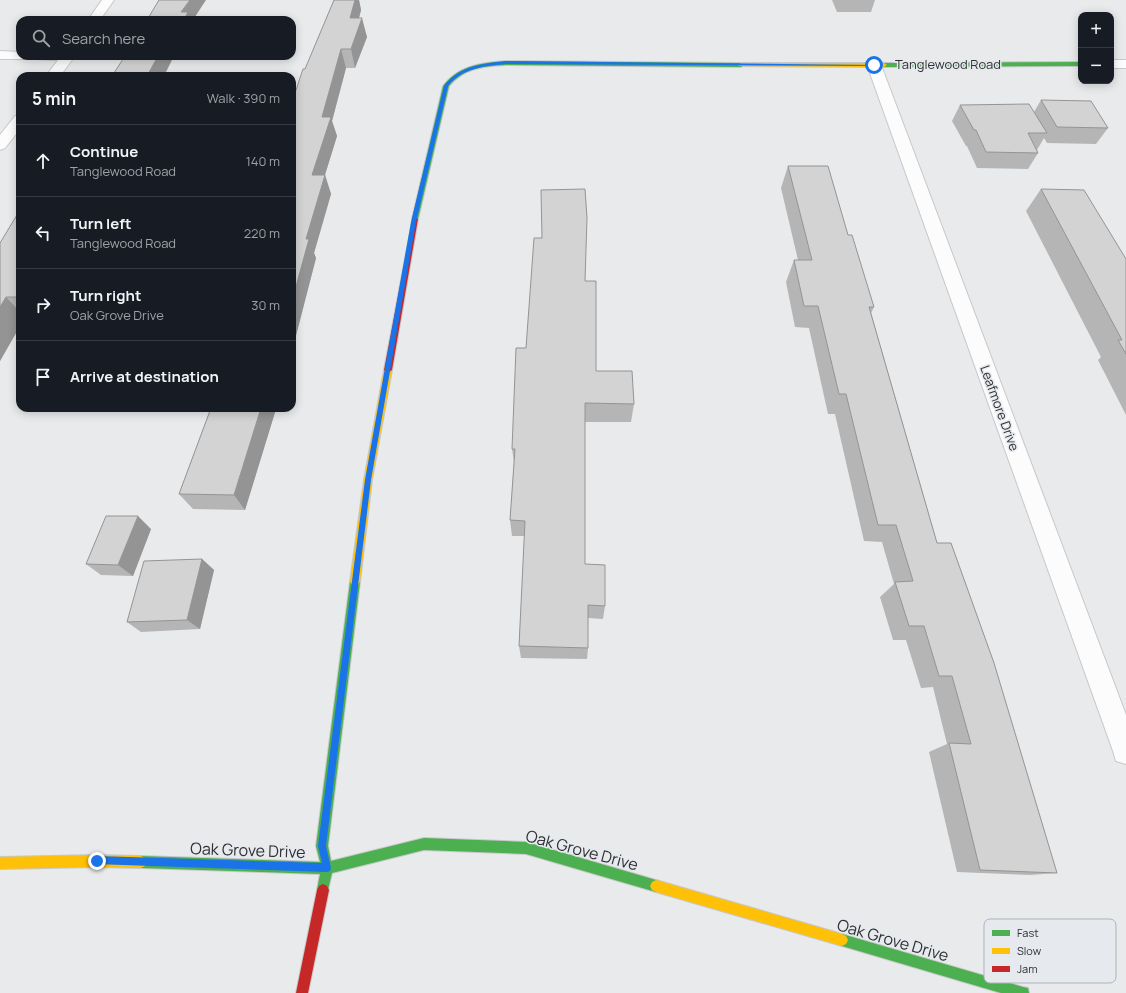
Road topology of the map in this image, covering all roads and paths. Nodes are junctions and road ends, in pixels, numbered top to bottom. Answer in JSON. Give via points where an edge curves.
{"nodes":[{"id":1,"x":108,"y":0,"type":"edge"},
{"id":2,"x":97,"y":16,"type":"edge"},
{"id":3,"x":0,"y":55,"type":"edge"},
{"id":4,"x":16,"y":56,"type":"edge"},
{"id":5,"x":65,"y":60,"type":"edge"},
{"id":6,"x":1078,"y":64,"type":"edge"},
{"id":7,"x":1114,"y":64,"type":"edge"},
{"id":8,"x":1126,"y":64,"type":"edge"},
{"id":9,"x":874,"y":65,"type":"junction"},
{"id":10,"x":56,"y":72,"type":"edge"},
{"id":11,"x":16,"y":124,"type":"edge"},
{"id":12,"x":0,"y":145,"type":"edge"},
{"id":13,"x":1126,"y":751,"type":"edge"},
{"id":14,"x":0,"y":862,"type":"edge"},
{"id":15,"x":327,"y":868,"type":"junction"},
{"id":16,"x":984,"y":982,"type":"edge"},
{"id":17,"x":989,"y":983,"type":"edge"},
{"id":18,"x":302,"y":993,"type":"edge"},
{"id":19,"x":1023,"y":993,"type":"edge"}],
"edges":[{"from":1,"to":2,"type":"street"},
{"from":3,"to":4,"type":"street"},
{"from":5,"to":10,"type":"street"},
{"from":6,"to":9,"type":"street","name":"Tanglewood Road"},
{"from":7,"to":8,"type":"street"},
{"from":9,"to":13,"type":"street","name":"Leafmore Drive"},
{"from":9,"to":15,"type":"street","name":"Tanglewood Road","via":[[506,63],[479,65],[454,76],[446,86],[414,222],[368,480],[322,846]]},
{"from":11,"to":12,"type":"street"},
{"from":14,"to":15,"type":"street","name":"Oak Grove Drive","via":[[97,861]]},
{"from":15,"to":16,"type":"street","name":"Oak Grove Drive","via":[[424,844],[526,848]]},
{"from":15,"to":18,"type":"street","name":"Tanglewood Road"},
{"from":17,"to":19,"type":"street","name":"Oak Grove Drive"}]}
